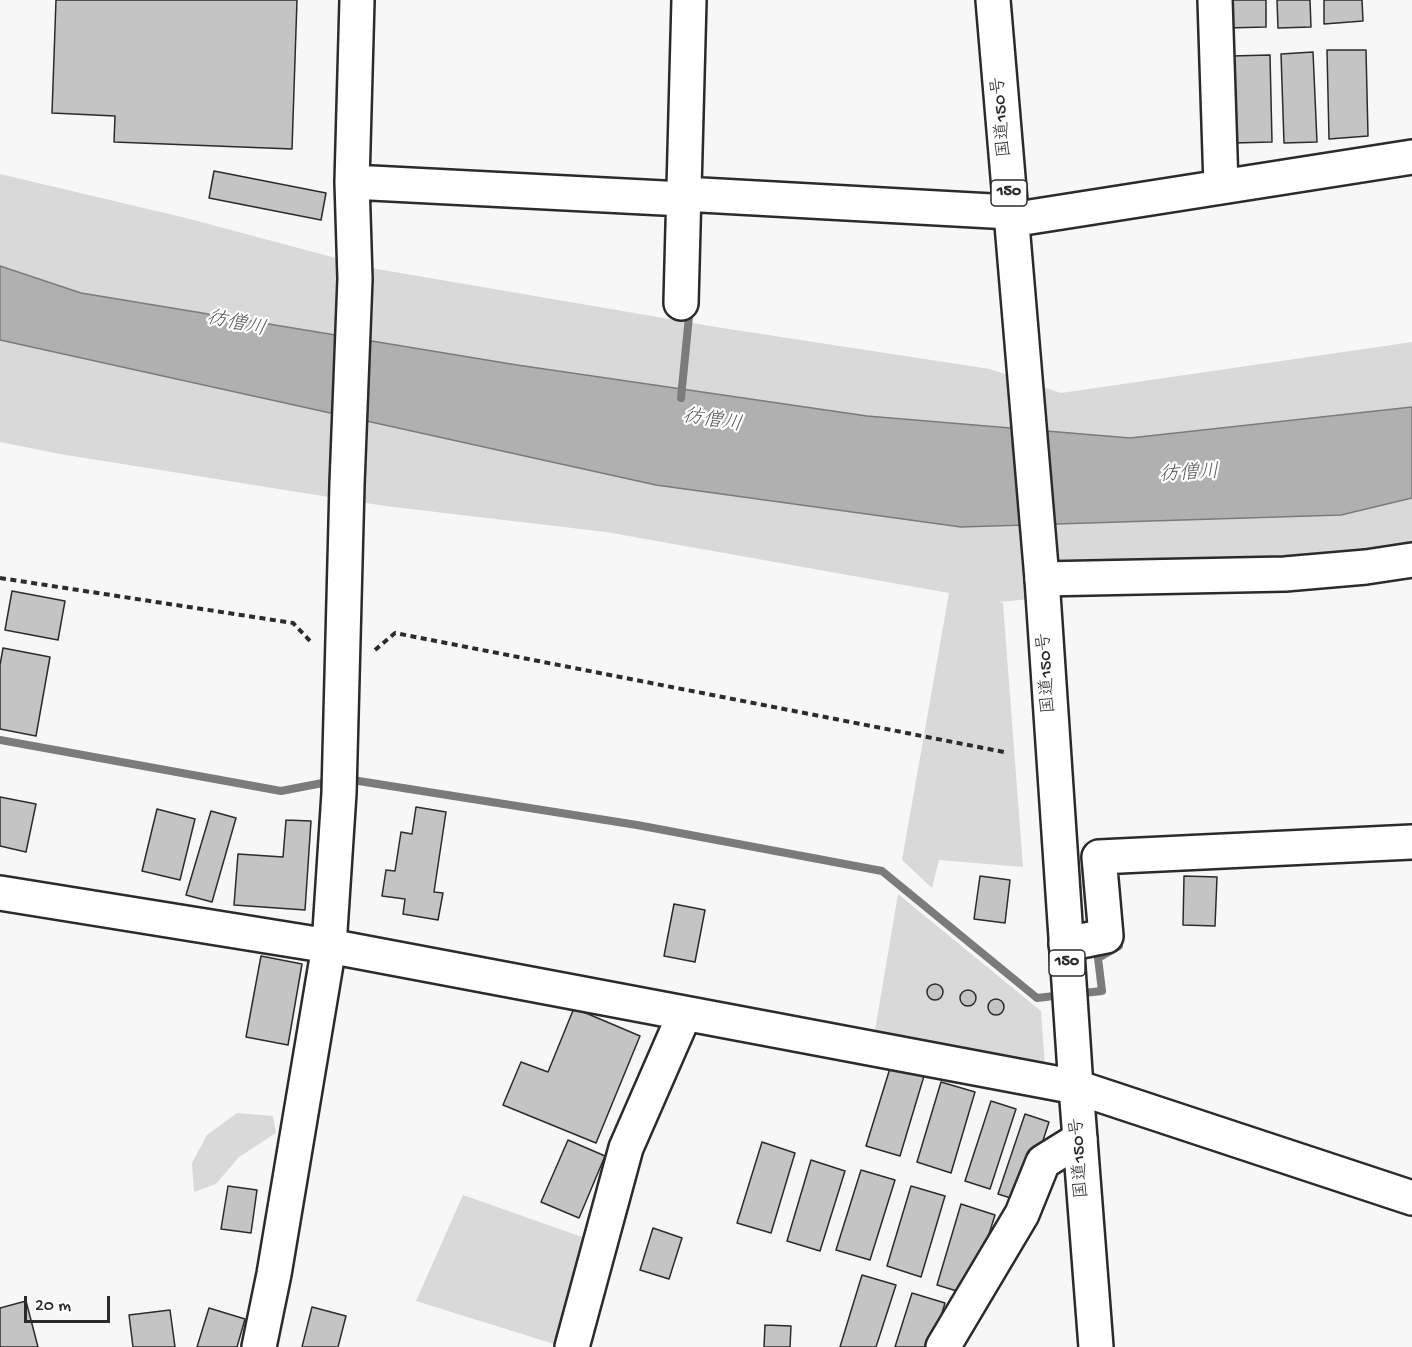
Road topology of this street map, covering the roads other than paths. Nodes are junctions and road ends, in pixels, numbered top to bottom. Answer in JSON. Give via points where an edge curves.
{"nodes":[{"id":1,"x":357,"y":0,"type":"edge"},
{"id":2,"x":689,"y":0,"type":"edge"},
{"id":3,"x":993,"y":0,"type":"edge"},
{"id":4,"x":1215,"y":0,"type":"edge"},
{"id":5,"x":1412,"y":157,"type":"edge"},
{"id":6,"x":352,"y":182,"type":"junction"},
{"id":7,"x":1221,"y":186,"type":"junction"},
{"id":8,"x":691,"y":196,"type":"junction"},
{"id":9,"x":1011,"y":216,"type":"junction"},
{"id":10,"x":681,"y":303,"type":"dead end"},
{"id":11,"x":1412,"y":560,"type":"edge"},
{"id":12,"x":1042,"y":579,"type":"junction"},
{"id":13,"x":1412,"y":842,"type":"edge"},
{"id":14,"x":0,"y":893,"type":"edge"},
{"id":15,"x":1066,"y":944,"type":"junction"},
{"id":16,"x":329,"y":946,"type":"junction"},
{"id":17,"x":685,"y":1013,"type":"junction"},
{"id":18,"x":1076,"y":1087,"type":"junction"},
{"id":19,"x":1080,"y":1139,"type":"junction"},
{"id":20,"x":1412,"y":1198,"type":"edge"},
{"id":21,"x":260,"y":1347,"type":"edge"},
{"id":22,"x":572,"y":1347,"type":"edge"},
{"id":23,"x":943,"y":1347,"type":"edge"},
{"id":24,"x":1096,"y":1347,"type":"edge"}],
"edges":[{"from":1,"to":6,"type":"main road"},
{"from":2,"to":8,"type":"main road"},
{"from":3,"to":9,"type":"main road","name":"国道150号","number":"150"},
{"from":4,"to":7,"type":"main road"},
{"from":5,"to":7,"type":"main road"},
{"from":6,"to":8,"type":"main road"},
{"from":6,"to":16,"type":"main road","via":[[355,279],[339,793]]},
{"from":7,"to":9,"type":"main road"},
{"from":8,"to":9,"type":"main road"},
{"from":8,"to":10,"type":"main road"},
{"from":9,"to":12,"type":"main road","name":"国道150号","number":"150"},
{"from":11,"to":12,"type":"main road","via":[[1285,573]]},
{"from":12,"to":15,"type":"main road","name":"国道150号","number":"150"},
{"from":13,"to":15,"type":"main road","via":[[1099,857],[1106,936]]},
{"from":14,"to":16,"type":"main road"},
{"from":15,"to":18,"type":"main road","name":"国道150号","number":"150"},
{"from":16,"to":17,"type":"main road"},
{"from":16,"to":21,"type":"main road"},
{"from":17,"to":18,"type":"main road"},
{"from":17,"to":22,"type":"main road","via":[[626,1148]]},
{"from":18,"to":19,"type":"main road","name":"国道150号","number":"150"},
{"from":18,"to":20,"type":"main road"},
{"from":19,"to":23,"type":"main road","via":[[1043,1162],[1022,1214]]},
{"from":19,"to":24,"type":"main road","name":"国道150号","number":"150"}]}
